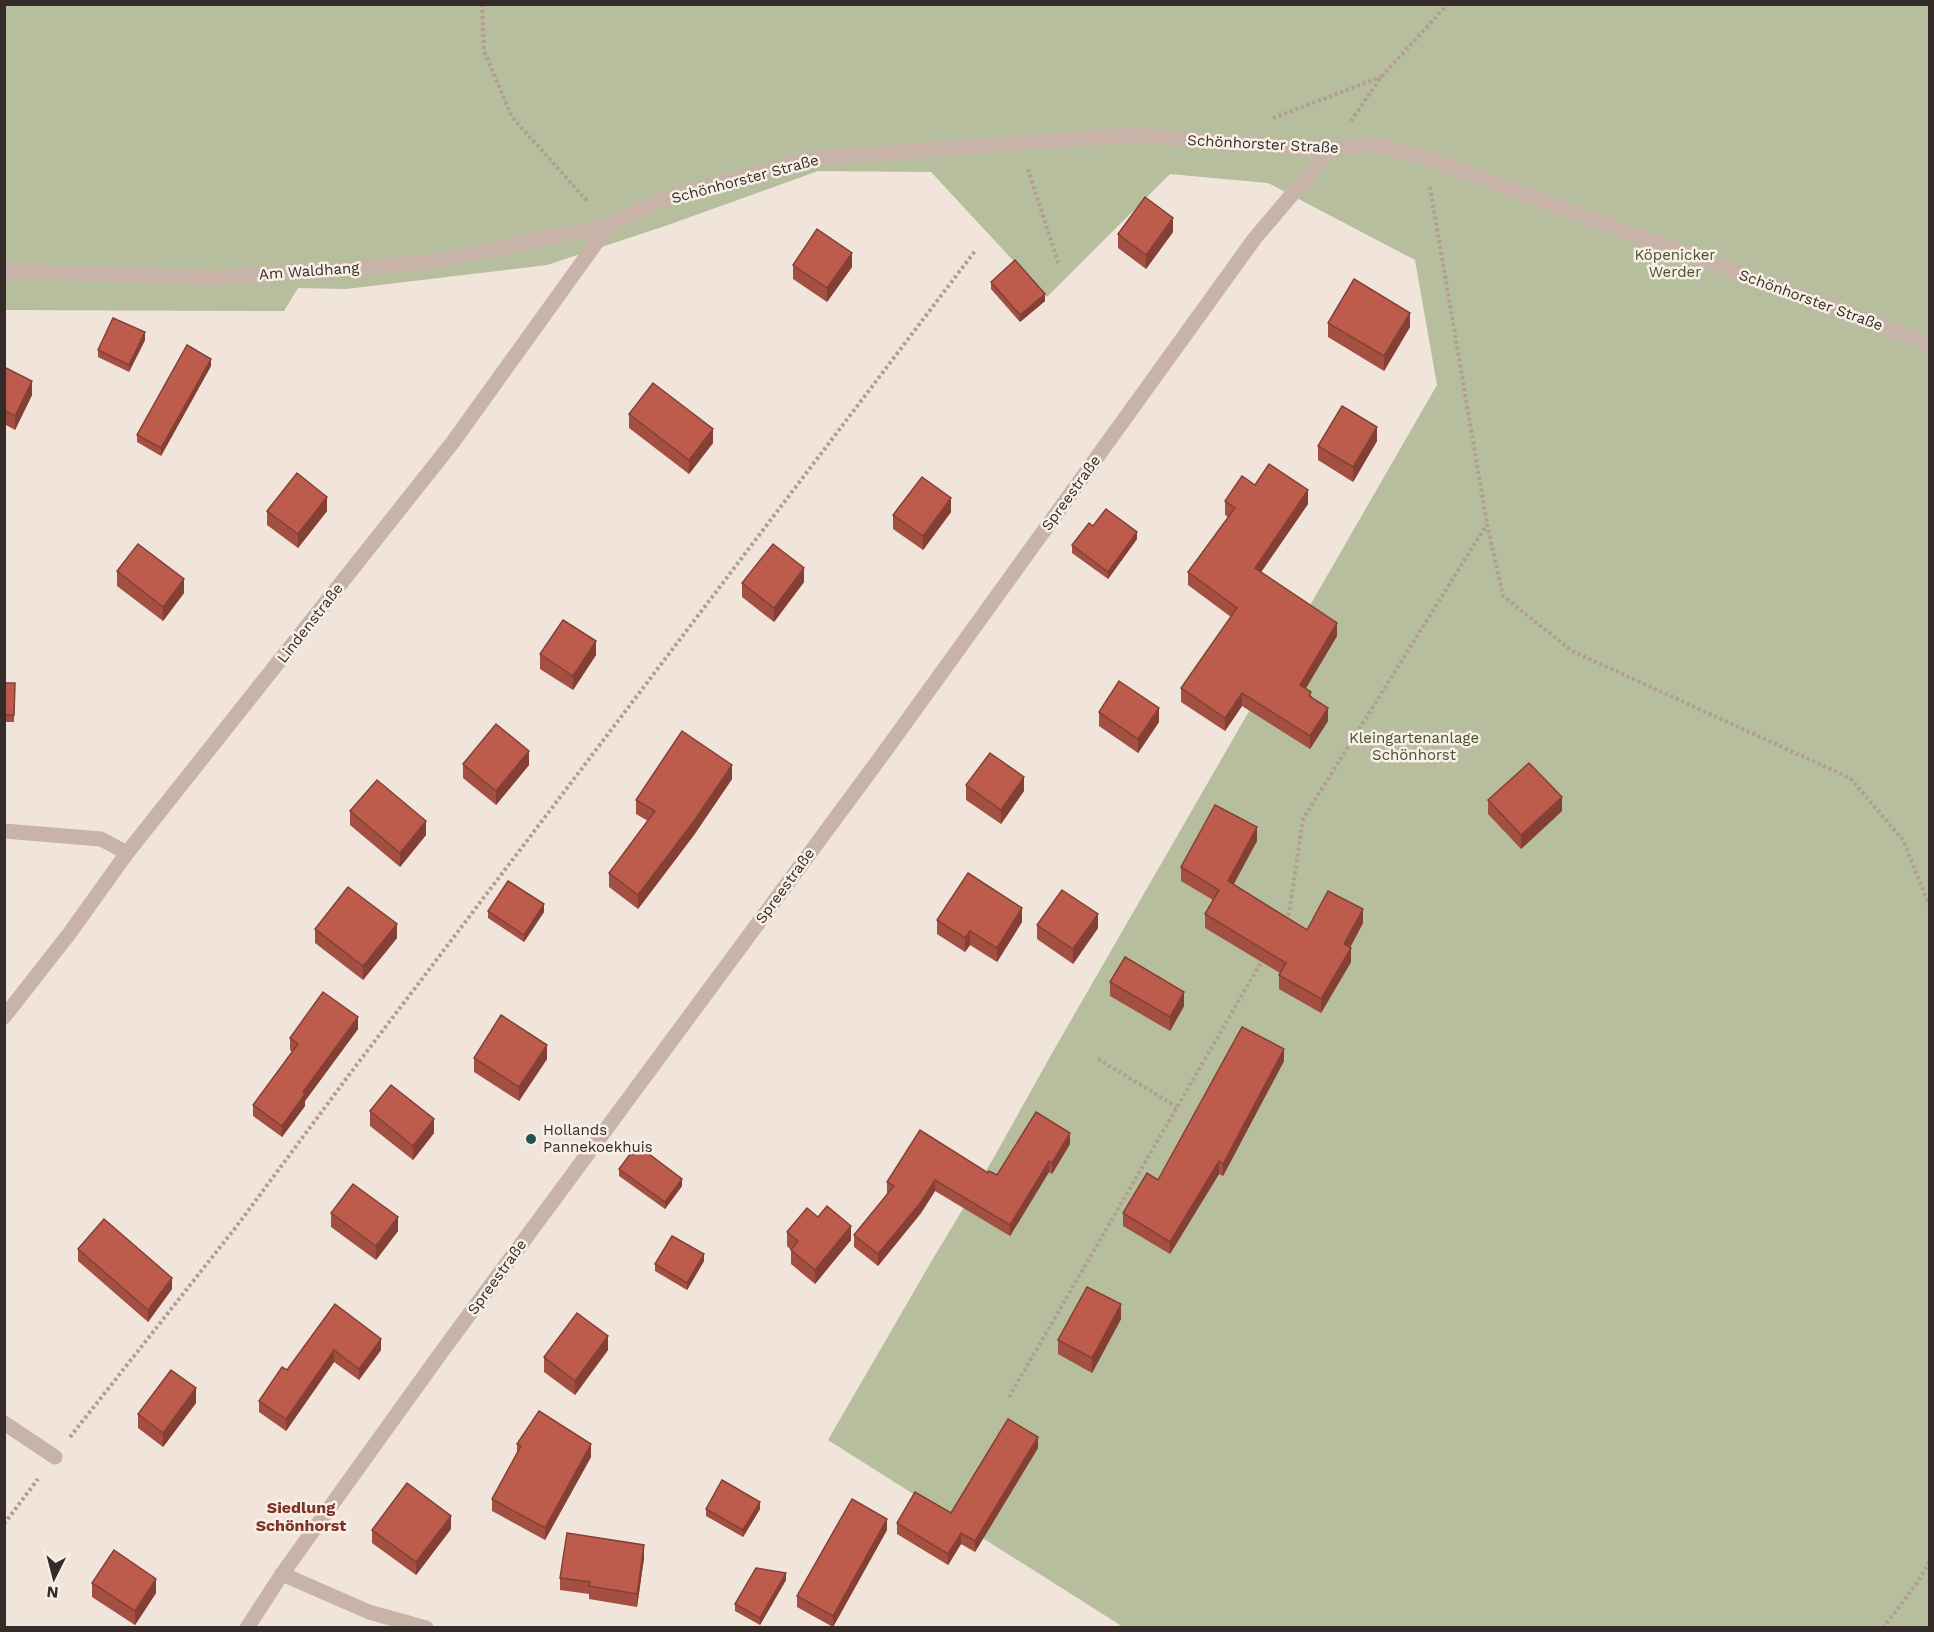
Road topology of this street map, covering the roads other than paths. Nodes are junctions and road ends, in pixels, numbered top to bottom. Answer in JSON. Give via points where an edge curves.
{"nodes":[{"id":1,"x":1330,"y":150,"type":"junction"},
{"id":2,"x":609,"y":225,"type":"junction"},
{"id":3,"x":4,"y":271,"type":"edge"},
{"id":4,"x":1929,"y":344,"type":"edge"},
{"id":5,"x":4,"y":831,"type":"edge"},
{"id":6,"x":127,"y":853,"type":"junction"},
{"id":7,"x":4,"y":1017,"type":"edge"},
{"id":8,"x":4,"y":1423,"type":"edge"},
{"id":9,"x":55,"y":1457,"type":"road end"},
{"id":10,"x":282,"y":1574,"type":"junction"},
{"id":11,"x":247,"y":1628,"type":"edge"},
{"id":12,"x":426,"y":1628,"type":"edge"}],
"edges":[{"from":1,"to":2,"type":"street","name":"Schönhorster Straße","via":[[1131,135],[815,158],[706,186],[651,204]]},
{"from":1,"to":4,"type":"street","name":"Schönhorster Straße","via":[[1374,144],[1425,157]]},
{"from":1,"to":10,"type":"street","name":"Spreestraße","via":[[1255,238],[883,754]]},
{"from":2,"to":3,"type":"street","name":"Am Waldhang","via":[[431,262],[219,278]]},
{"from":2,"to":6,"type":"street","name":"Lindenstraße","via":[[453,442]]},
{"from":5,"to":6,"type":"street","via":[[101,839]]},
{"from":6,"to":7,"type":"street","name":"Lindenstraße"},
{"from":8,"to":9,"type":"street"},
{"from":10,"to":11,"type":"street","name":"Spreestraße"},
{"from":10,"to":12,"type":"street","via":[[369,1612]]}]}
